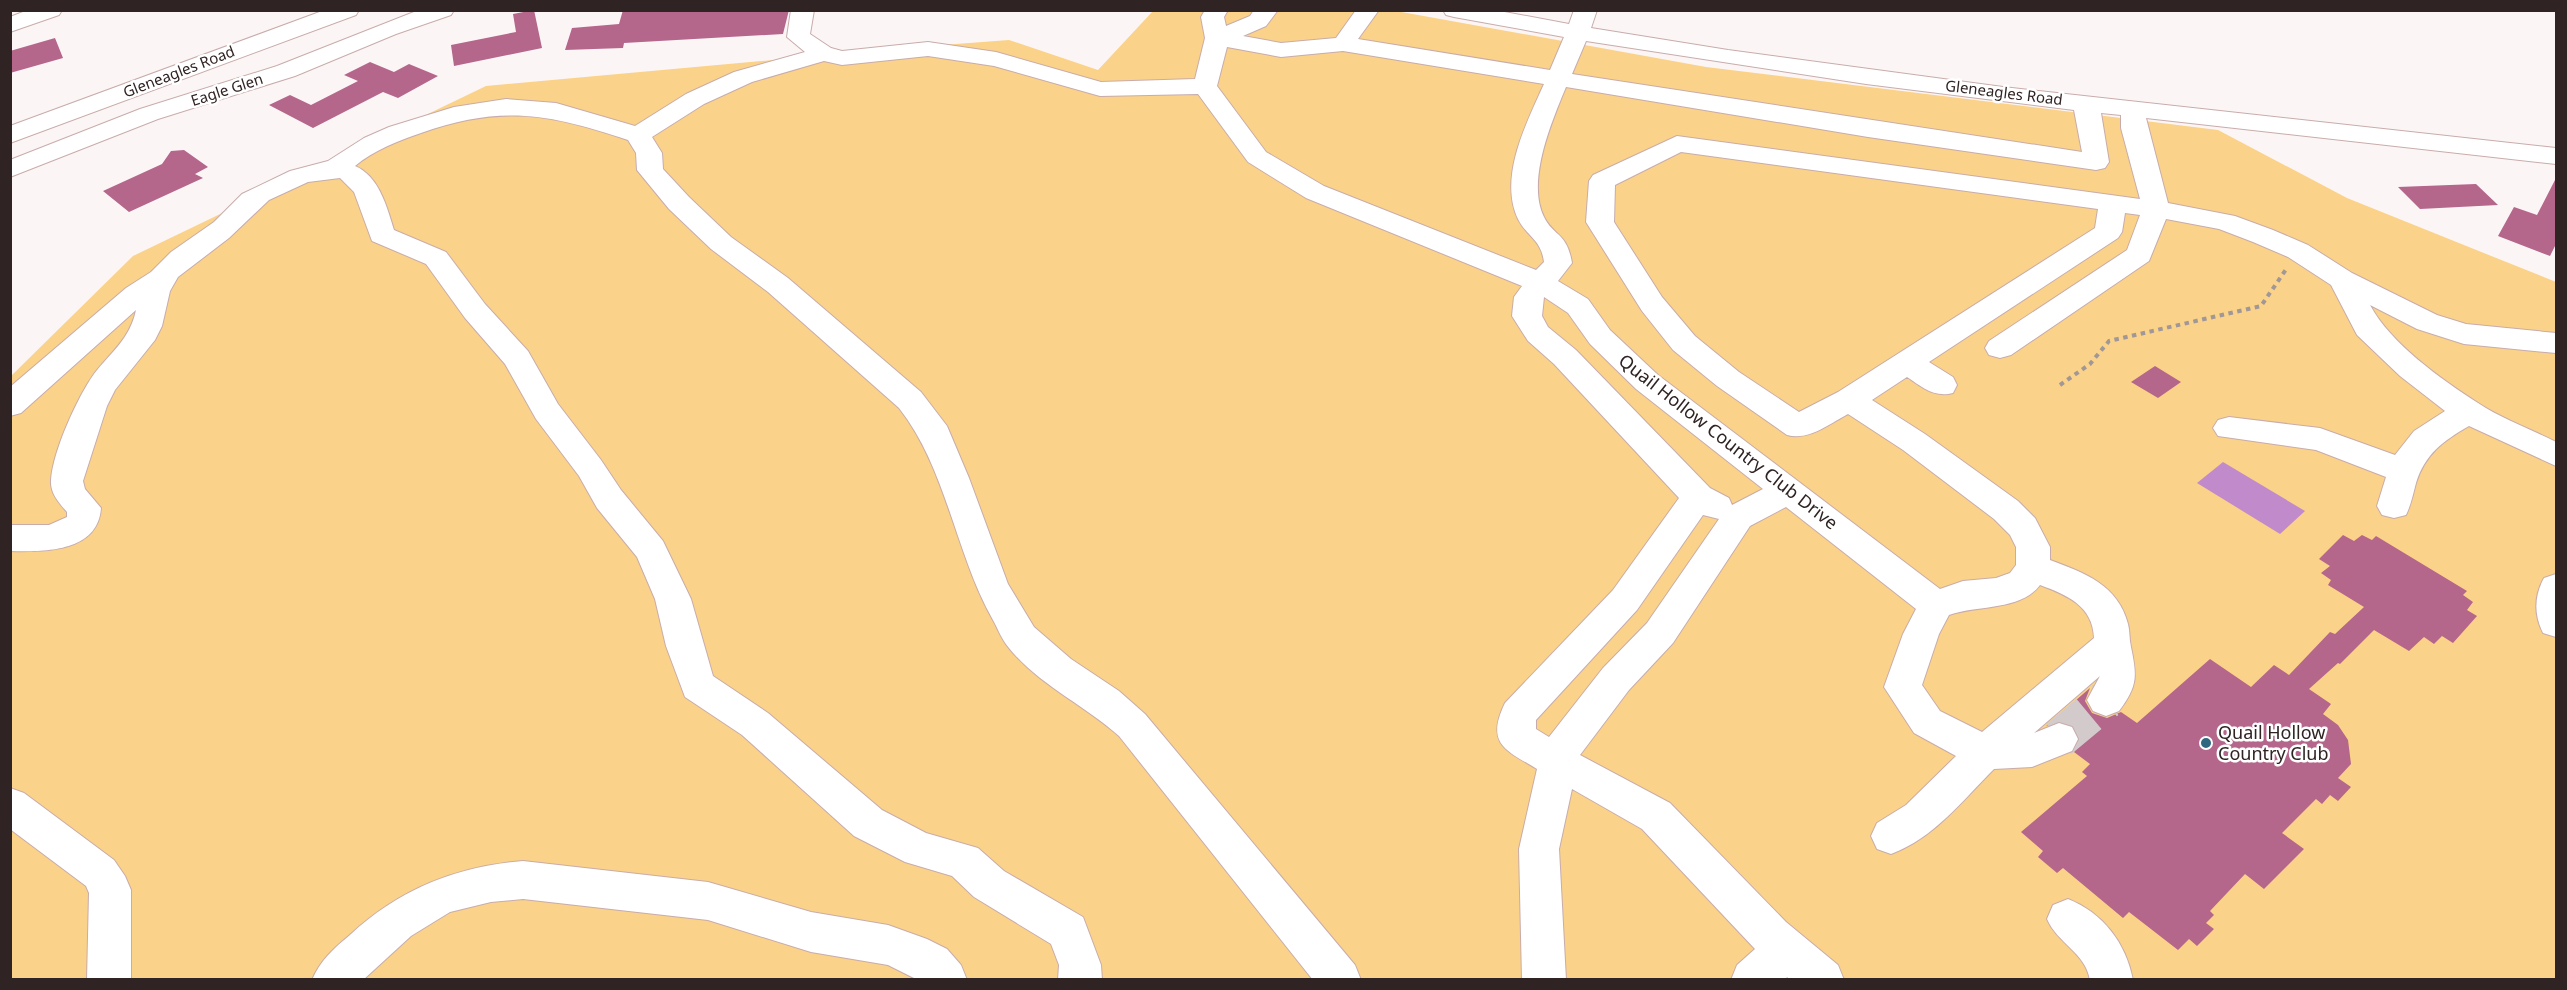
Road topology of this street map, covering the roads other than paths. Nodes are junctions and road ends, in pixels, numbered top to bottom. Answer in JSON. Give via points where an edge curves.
{"nodes":[{"id":1,"x":51,"y":10,"type":"edge"},
{"id":2,"x":348,"y":10,"type":"edge"},
{"id":3,"x":443,"y":10,"type":"edge"},
{"id":4,"x":803,"y":10,"type":"edge"},
{"id":5,"x":1267,"y":10,"type":"edge"},
{"id":6,"x":1368,"y":10,"type":"edge"},
{"id":7,"x":1454,"y":10,"type":"edge"},
{"id":8,"x":1586,"y":10,"type":"edge"},
{"id":9,"x":1217,"y":24,"type":"edge"},
{"id":10,"x":10,"y":25,"type":"edge"},
{"id":11,"x":1578,"y":34,"type":"junction"},
{"id":12,"x":1343,"y":44,"type":"junction"},
{"id":13,"x":823,"y":54,"type":"junction"},
{"id":14,"x":1556,"y":80,"type":"junction"},
{"id":15,"x":1205,"y":86,"type":"junction"},
{"id":16,"x":2084,"y":102,"type":"junction"},
{"id":17,"x":2133,"y":108,"type":"junction"},
{"id":18,"x":1785,"y":116,"type":"junction"},
{"id":19,"x":10,"y":135,"type":"edge"},
{"id":20,"x":638,"y":135,"type":"junction"},
{"id":21,"x":2556,"y":156,"type":"edge"},
{"id":22,"x":1778,"y":157,"type":"junction"},
{"id":23,"x":10,"y":169,"type":"edge"},
{"id":24,"x":335,"y":169,"type":"junction"},
{"id":25,"x":2113,"y":203,"type":"junction"},
{"id":26,"x":2156,"y":209,"type":"junction"},
{"id":27,"x":162,"y":278,"type":"junction"},
{"id":28,"x":2342,"y":279,"type":"junction"},
{"id":29,"x":1541,"y":283,"type":"junction"},
{"id":30,"x":2556,"y":343,"type":"edge"},
{"id":31,"x":2000,"y":348,"type":"dead end"},
{"id":32,"x":1907,"y":363,"type":"junction"},
{"id":33,"x":1942,"y":385,"type":"dead end"},
{"id":34,"x":1848,"y":400,"type":"junction"},
{"id":35,"x":10,"y":405,"type":"edge"},
{"id":36,"x":2468,"y":412,"type":"junction"},
{"id":37,"x":2229,"y":428,"type":"dead end"},
{"id":38,"x":2556,"y":455,"type":"edge"},
{"id":39,"x":2403,"y":471,"type":"junction"},
{"id":40,"x":1789,"y":491,"type":"junction"},
{"id":41,"x":1698,"y":497,"type":"junction"},
{"id":42,"x":2394,"y":506,"type":"dead end"},
{"id":43,"x":1738,"y":517,"type":"junction"},
{"id":44,"x":10,"y":538,"type":"edge"},
{"id":45,"x":2033,"y":568,"type":"junction"},
{"id":46,"x":2556,"y":588,"type":"edge"},
{"id":47,"x":1936,"y":604,"type":"junction"},
{"id":48,"x":2556,"y":623,"type":"edge"},
{"id":49,"x":2112,"y":644,"type":"junction"},
{"id":50,"x":2106,"y":700,"type":"tunnel mouth"},
{"id":51,"x":2059,"y":739,"type":"tunnel mouth"},
{"id":52,"x":1985,"y":752,"type":"junction"},
{"id":53,"x":1558,"y":762,"type":"junction"},
{"id":54,"x":10,"y":806,"type":"edge"},
{"id":55,"x":1891,"y":836,"type":"dead end"},
{"id":56,"x":2068,"y":919,"type":"dead end"},
{"id":57,"x":1787,"y":950,"type":"junction"},
{"id":58,"x":109,"y":980,"type":"edge"},
{"id":59,"x":333,"y":980,"type":"edge"},
{"id":60,"x":946,"y":980,"type":"edge"},
{"id":61,"x":1080,"y":980,"type":"edge"},
{"id":62,"x":1340,"y":980,"type":"edge"},
{"id":63,"x":1544,"y":980,"type":"edge"},
{"id":64,"x":1752,"y":980,"type":"edge"},
{"id":65,"x":1823,"y":980,"type":"edge"},
{"id":66,"x":2112,"y":980,"type":"edge"}],
"edges":[{"from":1,"to":10,"type":"street"},
{"from":2,"to":19,"type":"street","name":"Gleneagles Road"},
{"from":3,"to":23,"type":"street","name":"Eagle Glen","via":[[286,71],[149,114]]},
{"from":4,"to":13,"type":"street","via":[[799,38]]},
{"from":5,"to":9,"type":"street","via":[[1258,21]]},
{"from":6,"to":12,"type":"street"},
{"from":7,"to":11,"type":"street","name":"Gleneagles Road"},
{"from":8,"to":11,"type":"street"},
{"from":9,"to":12,"type":"street","via":[[1281,50]]},
{"from":9,"to":15,"type":"street"},
{"from":11,"to":14,"type":"street"},
{"from":11,"to":16,"type":"street","name":"Gleneagles Road","via":[[1764,64]]},
{"from":12,"to":14,"type":"street"},
{"from":13,"to":15,"type":"street","via":[[842,58],[936,50],[996,59],[1100,89]]},
{"from":13,"to":20,"type":"street","via":[[743,77],[695,99]]},
{"from":14,"to":18,"type":"street"},
{"from":14,"to":29,"type":"street","via":[[1530,154],[1526,196],[1529,216],[1555,246],[1558,263]]},
{"from":15,"to":29,"type":"street","name":"Quail Hollow Country Club Drive","via":[[1257,157],[1315,192]]},
{"from":16,"to":17,"type":"street","name":"Gleneagles Road"},
{"from":16,"to":18,"type":"street","via":[[2096,162]]},
{"from":17,"to":21,"type":"street","name":"Gleneagles Road"},
{"from":17,"to":26,"type":"street","via":[[2134,128]]},
{"from":18,"to":22,"type":"street"},
{"from":20,"to":24,"type":"street","via":[[559,111],[503,107],[444,118],[388,136],[350,154]]},
{"from":20,"to":62,"type":"street","via":[[649,153],[650,170],[679,203],[721,243],[778,285],[910,400],[931,426],[992,587],[1021,637],[1132,725]]},
{"from":22,"to":25,"type":"street"},
{"from":22,"to":34,"type":"street","via":[[1677,144],[1602,181],[1600,222],[1652,304],[1684,343],[1728,379],[1798,427]]},
{"from":24,"to":27,"type":"street","via":[[262,192]]},
{"from":24,"to":61,"type":"street","via":[[347,171],[361,184],[371,199],[382,235],[436,258],[475,311],[517,358],[547,411],[609,499],[651,550],[673,599],[698,686],[755,724],[868,823],[919,849],[964,861],[989,884],[1068,931],[1080,965]]},
{"from":25,"to":26,"type":"street"},
{"from":25,"to":32,"type":"street","via":[[2108,232]]},
{"from":26,"to":28,"type":"street","via":[[2225,222],[2298,251]]},
{"from":26,"to":31,"type":"street","via":[[2139,255]]},
{"from":27,"to":35,"type":"street","via":[[136,295]]},
{"from":27,"to":44,"type":"street","via":[[154,292],[145,332],[91,405],[67,481],[70,494],[84,508],[83,522],[75,530],[48,538]]},
{"from":28,"to":30,"type":"street","via":[[2427,322],[2464,334]]},
{"from":28,"to":36,"type":"street","via":[[2367,328]]},
{"from":29,"to":40,"type":"street","name":"Quail Hollow Country Club Drive","via":[[1578,306],[1600,338],[1647,382]]},
{"from":29,"to":41,"type":"street","via":[[1528,297],[1527,316],[1538,334],[1565,357]]},
{"from":32,"to":33,"type":"street"},
{"from":32,"to":34,"type":"street"},
{"from":34,"to":45,"type":"street","via":[[1914,442],[2006,510],[2023,527],[2033,548]]},
{"from":36,"to":38,"type":"street"},
{"from":36,"to":39,"type":"street","via":[[2417,445]]},
{"from":37,"to":39,"type":"street","via":[[2320,439]]},
{"from":39,"to":42,"type":"street"},
{"from":40,"to":43,"type":"street"},
{"from":40,"to":47,"type":"street","name":"Quail Hollow Country Club Drive"},
{"from":41,"to":43,"type":"street"},
{"from":41,"to":53,"type":"street","via":[[1625,600],[1518,714],[1516,737]]},
{"from":43,"to":53,"type":"street","via":[[1660,633],[1616,680],[1561,751]]},
{"from":45,"to":47,"type":"street","via":[[2022,583],[1998,592],[1963,595]]},
{"from":45,"to":49,"type":"street","via":[[2088,590],[2109,616]]},
{"from":46,"to":48,"type":"street"},
{"from":47,"to":52,"type":"street","via":[[1903,687],[1927,722]]},
{"from":49,"to":50,"type":"street","via":[[2120,676],[2118,687]]},
{"from":49,"to":52,"type":"street"},
{"from":51,"to":52,"type":"street","via":[[2025,754]]},
{"from":52,"to":55,"type":"street","via":[[1920,818]]},
{"from":53,"to":57,"type":"street","via":[[1656,816]]},
{"from":53,"to":63,"type":"street","via":[[1539,849]]},
{"from":54,"to":58,"type":"street","via":[[100,873],[110,890]]},
{"from":56,"to":66,"type":"street","via":[[2099,945],[2111,968]]},
{"from":57,"to":64,"type":"street"},
{"from":57,"to":65,"type":"street"},
{"from":59,"to":60,"type":"street","via":[[376,936],[432,898],[462,887],[523,880],[708,901],[811,932],[904,951],[932,964]]}]}
